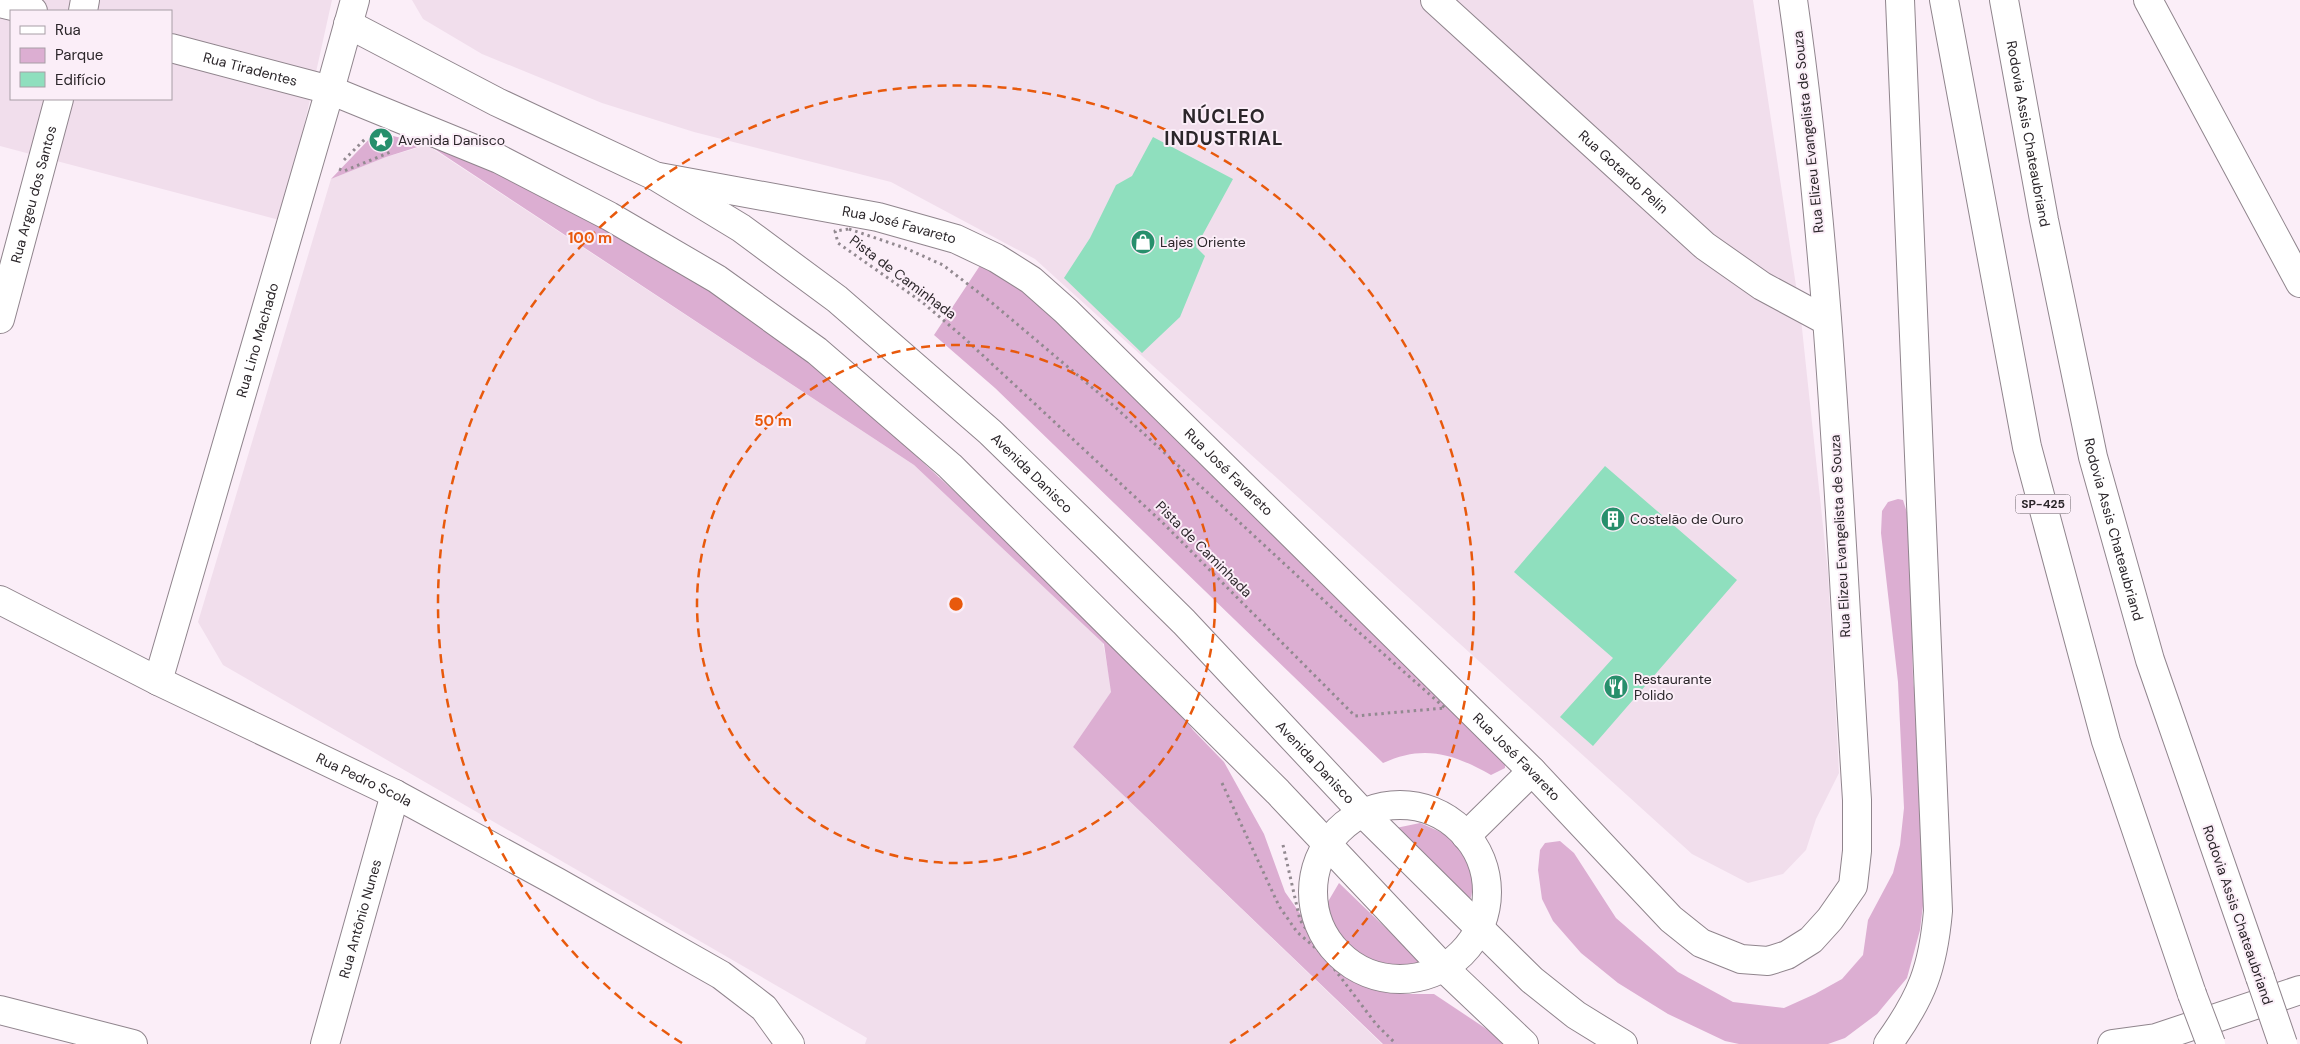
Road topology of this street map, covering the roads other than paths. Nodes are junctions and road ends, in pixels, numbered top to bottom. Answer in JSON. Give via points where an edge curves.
{"nodes":[{"id":1,"x":1435,"y":0,"type":"edge"},
{"id":2,"x":1793,"y":0,"type":"edge"},
{"id":3,"x":1900,"y":0,"type":"edge"},
{"id":4,"x":1944,"y":0,"type":"edge"},
{"id":5,"x":2004,"y":0,"type":"edge"},
{"id":6,"x":2148,"y":0,"type":"edge"},
{"id":7,"x":0,"y":3,"type":"edge"},
{"id":8,"x":29,"y":10,"type":"edge"},
{"id":9,"x":352,"y":12,"type":"edge"},
{"id":10,"x":172,"y":48,"type":"edge"},
{"id":11,"x":330,"y":90,"type":"junction"},
{"id":12,"x":59,"y":100,"type":"edge"},
{"id":13,"x":657,"y":177,"type":"junction"},
{"id":14,"x":2300,"y":283,"type":"edge"},
{"id":15,"x":0,"y":319,"type":"edge"},
{"id":16,"x":1827,"y":321,"type":"junction"},
{"id":17,"x":0,"y":600,"type":"edge"},
{"id":18,"x":158,"y":681,"type":"junction"},
{"id":19,"x":1532,"y":771,"type":"junction"},
{"id":20,"x":395,"y":794,"type":"junction"},
{"id":21,"x":1363,"y":813,"type":"junction"},
{"id":22,"x":1466,"y":836,"type":"junction"},
{"id":23,"x":1327,"y":844,"type":"junction"},
{"id":24,"x":1480,"y":930,"type":"junction"},
{"id":25,"x":1701,"y":943,"type":"joint"},
{"id":26,"x":1444,"y":968,"type":"junction"},
{"id":27,"x":2300,"y":990,"type":"edge"},
{"id":28,"x":0,"y":1010,"type":"edge"},
{"id":29,"x":133,"y":1044,"type":"edge"},
{"id":30,"x":325,"y":1044,"type":"edge"},
{"id":31,"x":790,"y":1044,"type":"edge"},
{"id":32,"x":1524,"y":1044,"type":"edge"},
{"id":33,"x":1623,"y":1044,"type":"edge"},
{"id":34,"x":1888,"y":1044,"type":"edge"},
{"id":35,"x":2112,"y":1044,"type":"edge"},
{"id":36,"x":2210,"y":1044,"type":"edge"},
{"id":37,"x":2283,"y":1044,"type":"edge"}],
"edges":[{"from":1,"to":16,"type":"main road","name":"Rua Gotardo Pelin","via":[[1705,246],[1762,286]]},
{"from":2,"to":16,"type":"main road","name":"Rua Elizeu Evangelista de Souza","via":[[1804,76]]},
{"from":3,"to":34,"type":"main road","via":[[1938,911],[1934,949],[1920,994]]},
{"from":4,"to":36,"type":"main road","number":"SP-425","bridge":true,"via":[[2027,447],[2106,741]]},
{"from":5,"to":37,"type":"main road","name":"Rodovia Assis Chateaubriand","bridge":true,"via":[[2044,220],[2093,457],[2150,660]]},
{"from":6,"to":14,"type":"main road"},
{"from":7,"to":8,"type":"main road"},
{"from":9,"to":11,"type":"main road","name":"Rua Lino Machado"},
{"from":9,"to":13,"type":"main road","name":"Avenida Danisco","via":[[497,102]]},
{"from":10,"to":11,"type":"main road","name":"Rua Tiradentes"},
{"from":11,"to":18,"type":"main road","name":"Rua Lino Machado"},
{"from":11,"to":23,"type":"main road","via":[[499,159],[609,216],[717,279],[817,350],[950,466]]},
{"from":12,"to":15,"type":"main road","name":"Rua Argeu dos Santos"},
{"from":13,"to":19,"type":"main road","name":"Rua José Favareto","via":[[878,217],[956,239],[996,258],[1030,280],[1073,318]]},
{"from":13,"to":21,"type":"main road","name":"Avenida Danisco","via":[[741,228],[837,299],[990,432],[1184,622]]},
{"from":16,"to":25,"type":"main road","name":"Rua Elizeu Evangelista de Souza","via":[[1856,800],[1857,851],[1853,886],[1811,940],[1787,955],[1768,961],[1741,959]]},
{"from":17,"to":18,"type":"main road","name":"Rua Pedro Scola"},
{"from":18,"to":20,"type":"main road","name":"Rua Pedro Scola"},
{"from":19,"to":22,"type":"main road"},
{"from":19,"to":25,"type":"main road","name":"Rua José Favareto","via":[[1672,919]]},
{"from":20,"to":30,"type":"main road","name":"Rua Antônio Nunes"},
{"from":20,"to":31,"type":"main road","name":"Rua Pedro Scola","via":[[721,975],[764,1008]]},
{"from":21,"to":22,"type":"main road","via":[[1385,806],[1407,805],[1429,810]]},
{"from":21,"to":23,"type":"main road","via":[[1343,826]]},
{"from":21,"to":24,"type":"main road","name":"Avenida Danisco"},
{"from":22,"to":24,"type":"main road","via":[[1486,875],[1487,897]]},
{"from":23,"to":26,"type":"main road"},
{"from":23,"to":26,"type":"main road","via":[[1316,867],[1313,893],[1317,918],[1329,942],[1346,961],[1369,974],[1394,979],[1420,978]]},
{"from":24,"to":26,"type":"main road","via":[[1461,955]]},
{"from":24,"to":33,"type":"main road","name":"Avenida Danisco","via":[[1532,980],[1576,1015]]},
{"from":26,"to":32,"type":"main road"},
{"from":27,"to":35,"type":"main road","via":[[2156,1038]]},
{"from":28,"to":29,"type":"main road"}]}
